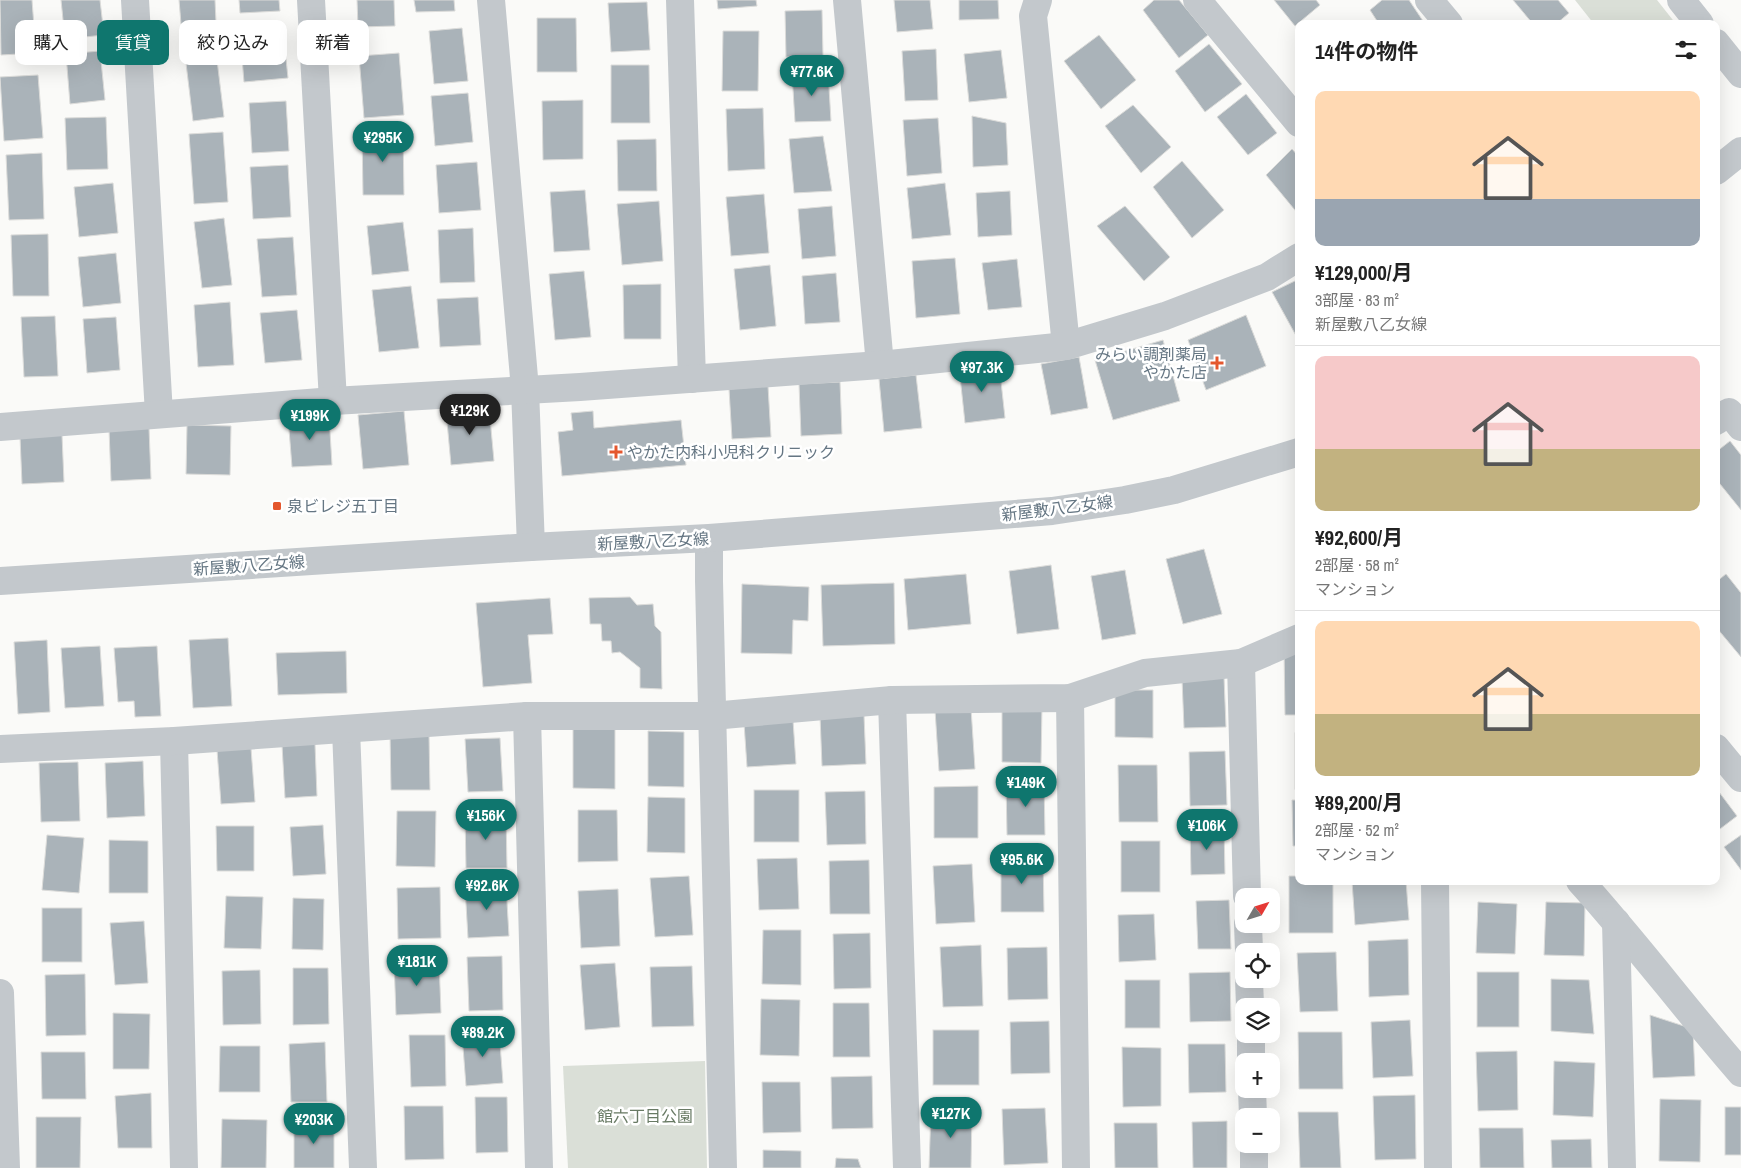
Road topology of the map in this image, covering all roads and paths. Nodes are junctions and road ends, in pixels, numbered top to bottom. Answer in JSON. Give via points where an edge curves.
{"nodes":[{"id":1,"x":135,"y":0,"type":"edge"},
{"id":2,"x":311,"y":0,"type":"edge"},
{"id":3,"x":491,"y":0,"type":"edge"},
{"id":4,"x":680,"y":0,"type":"edge"},
{"id":5,"x":847,"y":0,"type":"edge"},
{"id":6,"x":1038,"y":0,"type":"edge"},
{"id":7,"x":1197,"y":0,"type":"edge"},
{"id":8,"x":1429,"y":0,"type":"edge"},
{"id":9,"x":1681,"y":0,"type":"edge"},
{"id":10,"x":1446,"y":20,"type":"edge"},
{"id":11,"x":1697,"y":20,"type":"edge"},
{"id":12,"x":1720,"y":49,"type":"edge"},
{"id":13,"x":1741,"y":74,"type":"edge"},
{"id":14,"x":1295,"y":118,"type":"edge"},
{"id":15,"x":1741,"y":151,"type":"edge"},
{"id":16,"x":1720,"y":168,"type":"edge"},
{"id":17,"x":1295,"y":260,"type":"edge"},
{"id":18,"x":1066,"y":346,"type":"junction"},
{"id":19,"x":880,"y":365,"type":"junction"},
{"id":20,"x":692,"y":379,"type":"junction"},
{"id":21,"x":525,"y":389,"type":"junction"},
{"id":22,"x":334,"y":401,"type":"junction"},
{"id":23,"x":159,"y":414,"type":"junction"},
{"id":24,"x":1720,"y":418,"type":"edge"},
{"id":25,"x":0,"y":427,"type":"edge"},
{"id":26,"x":1741,"y":427,"type":"edge"},
{"id":27,"x":1295,"y":453,"type":"edge"},
{"id":28,"x":709,"y":538,"type":"junction"},
{"id":29,"x":531,"y":547,"type":"junction"},
{"id":30,"x":0,"y":581,"type":"edge"},
{"id":31,"x":1295,"y":640,"type":"edge"},
{"id":32,"x":1241,"y":663,"type":"junction"},
{"id":33,"x":1070,"y":698,"type":"junction"},
{"id":34,"x":892,"y":700,"type":"junction"},
{"id":35,"x":527,"y":716,"type":"junction"},
{"id":36,"x":712,"y":716,"type":"junction"},
{"id":37,"x":346,"y":729,"type":"junction"},
{"id":38,"x":174,"y":741,"type":"junction"},
{"id":39,"x":0,"y":749,"type":"edge"},
{"id":40,"x":1720,"y":753,"type":"edge"},
{"id":41,"x":1741,"y":778,"type":"edge"},
{"id":42,"x":1435,"y":885,"type":"edge"},
{"id":43,"x":1584,"y":885,"type":"edge"},
{"id":44,"x":1247,"y":888,"type":"edge"},
{"id":45,"x":1616,"y":922,"type":"junction"},
{"id":46,"x":0,"y":993,"type":"edge"},
{"id":47,"x":1741,"y":1074,"type":"edge"},
{"id":48,"x":1254,"y":1153,"type":"edge"},
{"id":49,"x":6,"y":1168,"type":"edge"},
{"id":50,"x":184,"y":1168,"type":"edge"},
{"id":51,"x":363,"y":1168,"type":"edge"},
{"id":52,"x":539,"y":1168,"type":"edge"},
{"id":53,"x":723,"y":1168,"type":"edge"},
{"id":54,"x":908,"y":1168,"type":"edge"},
{"id":55,"x":1076,"y":1168,"type":"edge"},
{"id":56,"x":1254,"y":1168,"type":"edge"},
{"id":57,"x":1438,"y":1168,"type":"edge"},
{"id":58,"x":1622,"y":1168,"type":"edge"}],
"edges":[{"from":1,"to":23,"type":"street"},
{"from":2,"to":22,"type":"street"},
{"from":3,"to":21,"type":"street"},
{"from":4,"to":20,"type":"street"},
{"from":5,"to":19,"type":"street"},
{"from":6,"to":18,"type":"street","via":[[1033,16]]},
{"from":7,"to":14,"type":"street"},
{"from":8,"to":10,"type":"street"},
{"from":9,"to":11,"type":"street"},
{"from":12,"to":13,"type":"street"},
{"from":15,"to":16,"type":"street"},
{"from":17,"to":18,"type":"street","via":[[1267,277],[1165,316]]},
{"from":18,"to":19,"type":"street"},
{"from":19,"to":20,"type":"street"},
{"from":20,"to":21,"type":"street"},
{"from":21,"to":22,"type":"street"},
{"from":21,"to":29,"type":"street"},
{"from":22,"to":23,"type":"street"},
{"from":23,"to":25,"type":"street"},
{"from":24,"to":26,"type":"street","via":[[1729,412]]},
{"from":27,"to":28,"type":"street","name":"新屋敷八乙女線","via":[[1174,490],[1052,511]]},
{"from":28,"to":29,"type":"street","name":"新屋敷八乙女線"},
{"from":28,"to":36,"type":"street"},
{"from":29,"to":30,"type":"street","name":"新屋敷八乙女線"},
{"from":31,"to":32,"type":"street"},
{"from":32,"to":33,"type":"street","via":[[1145,673]]},
{"from":32,"to":44,"type":"street"},
{"from":33,"to":34,"type":"street"},
{"from":33,"to":55,"type":"street"},
{"from":34,"to":36,"type":"street"},
{"from":34,"to":54,"type":"street"},
{"from":35,"to":36,"type":"street"},
{"from":35,"to":37,"type":"street"},
{"from":35,"to":52,"type":"street"},
{"from":36,"to":53,"type":"street"},
{"from":37,"to":38,"type":"street"},
{"from":37,"to":51,"type":"street"},
{"from":38,"to":39,"type":"street"},
{"from":38,"to":50,"type":"street"},
{"from":40,"to":41,"type":"street"},
{"from":42,"to":57,"type":"street"},
{"from":43,"to":45,"type":"street"},
{"from":45,"to":47,"type":"street"},
{"from":45,"to":58,"type":"street"},
{"from":46,"to":49,"type":"street"},
{"from":48,"to":56,"type":"street"}]}
